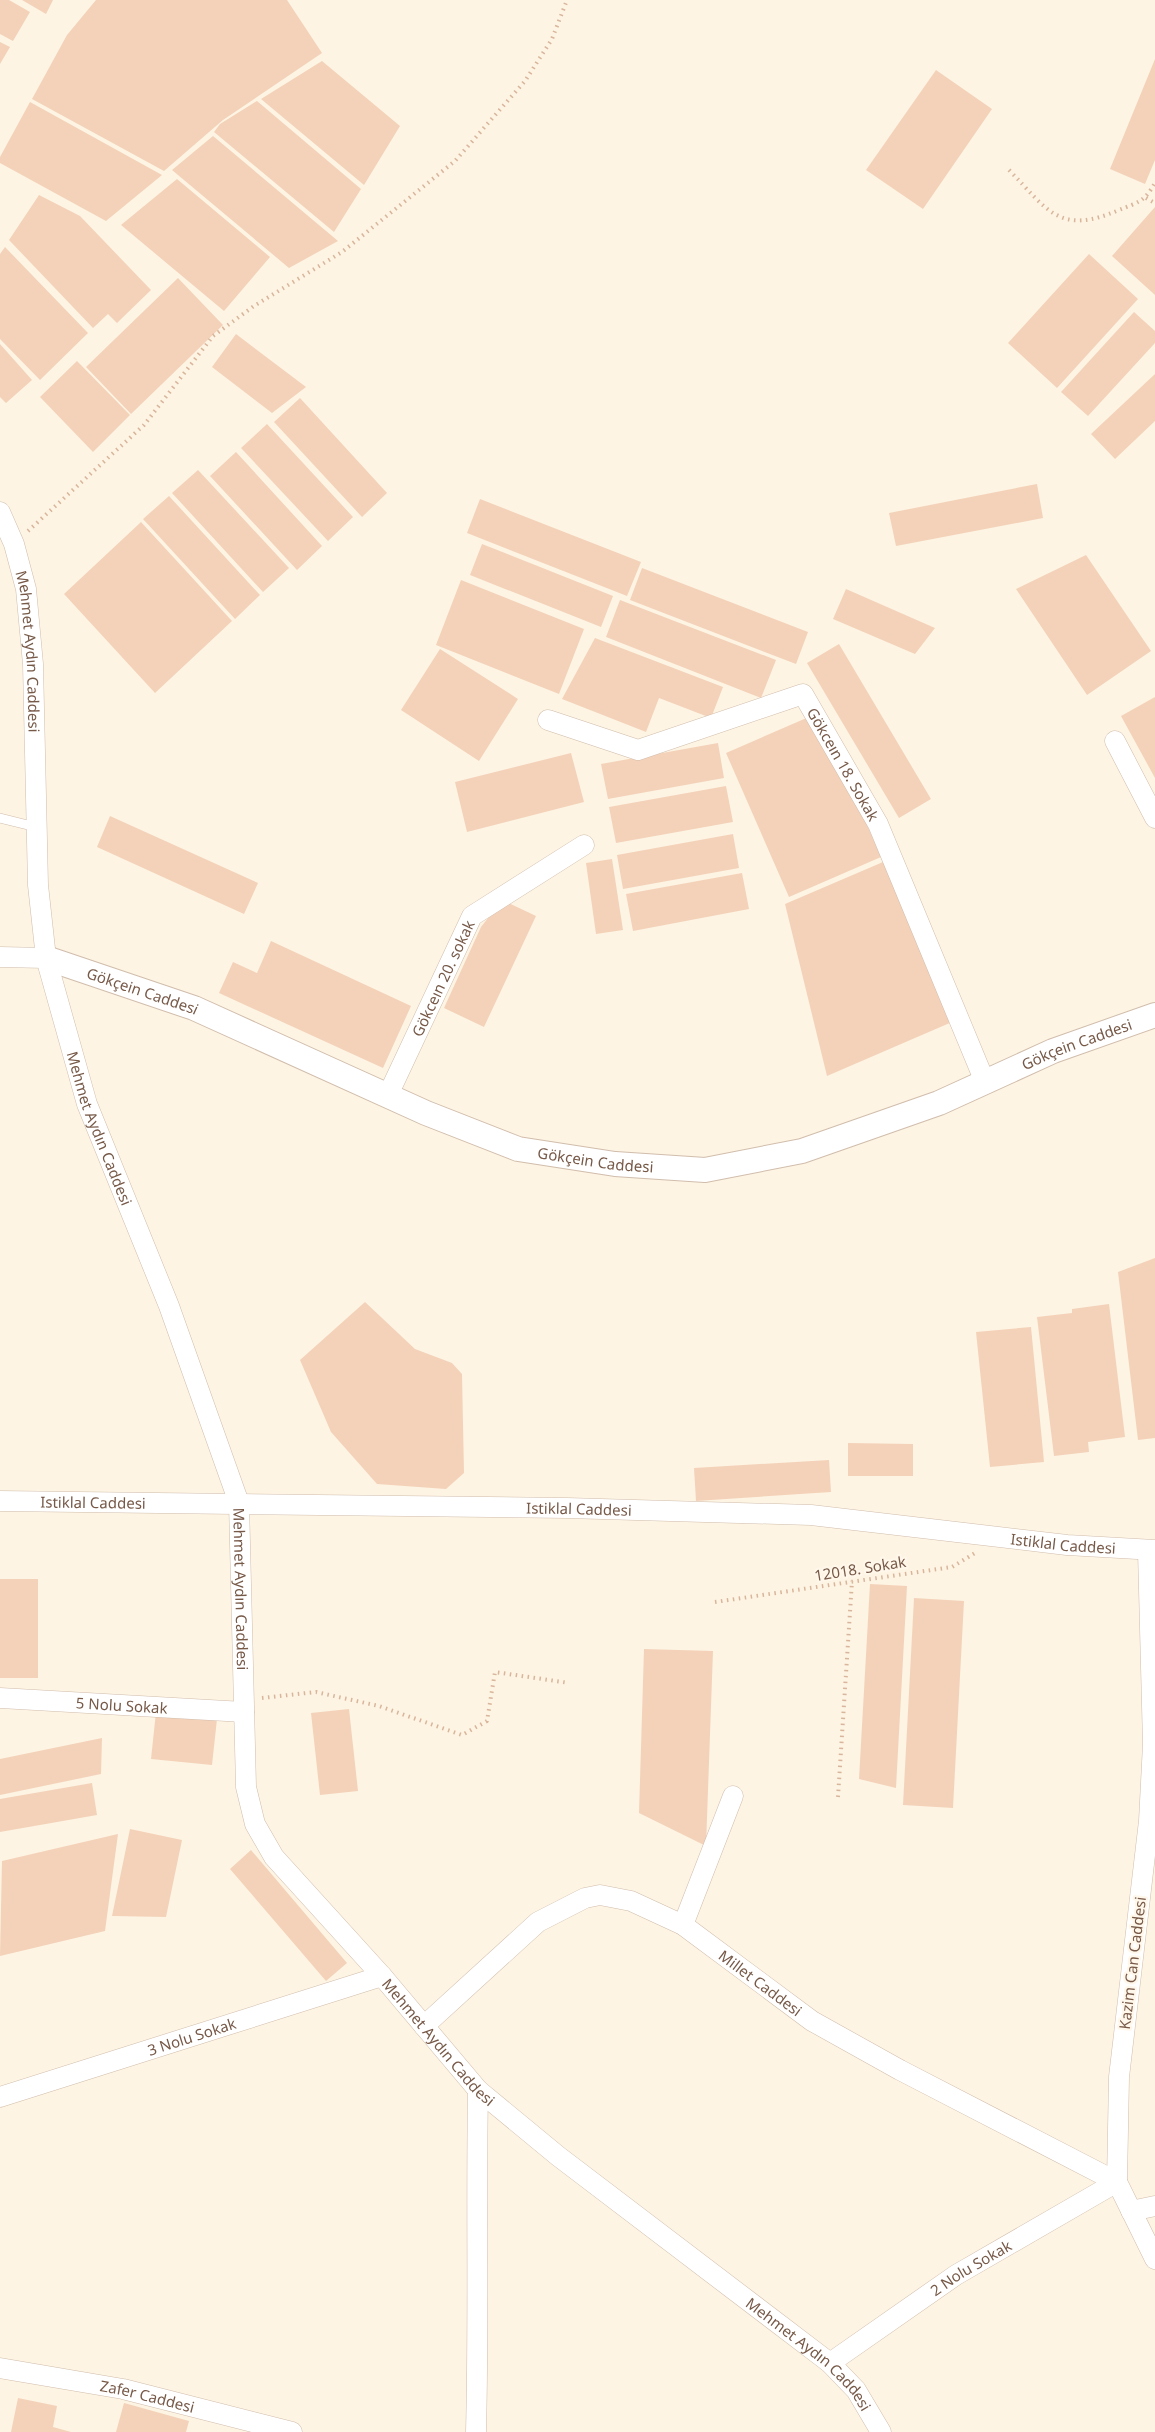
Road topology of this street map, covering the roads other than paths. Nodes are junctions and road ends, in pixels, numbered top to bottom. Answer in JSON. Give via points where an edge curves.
{"nodes":[{"id":1,"x":0,"y":512,"type":"edge"},
{"id":2,"x":548,"y":720,"type":"dead end"},
{"id":3,"x":1115,"y":741,"type":"dead end"},
{"id":4,"x":0,"y":818,"type":"edge"},
{"id":5,"x":1155,"y":818,"type":"edge"},
{"id":6,"x":36,"y":827,"type":"junction"},
{"id":7,"x":584,"y":845,"type":"dead end"},
{"id":8,"x":0,"y":957,"type":"edge"},
{"id":9,"x":46,"y":958,"type":"junction"},
{"id":10,"x":1155,"y":1015,"type":"edge"},
{"id":11,"x":986,"y":1082,"type":"junction"},
{"id":12,"x":388,"y":1095,"type":"junction"},
{"id":13,"x":0,"y":1501,"type":"edge"},
{"id":14,"x":240,"y":1503,"type":"junction"},
{"id":15,"x":1152,"y":1551,"type":"edge"},
{"id":16,"x":0,"y":1698,"type":"edge"},
{"id":17,"x":243,"y":1706,"type":"junction"},
{"id":18,"x":733,"y":1796,"type":"dead end"},
{"id":19,"x":683,"y":1925,"type":"junction"},
{"id":20,"x":382,"y":1976,"type":"junction"},
{"id":21,"x":424,"y":2026,"type":"junction"},
{"id":22,"x":478,"y":2090,"type":"junction"},
{"id":23,"x":0,"y":2097,"type":"edge"},
{"id":24,"x":1117,"y":2182,"type":"junction"},
{"id":25,"x":1155,"y":2206,"type":"edge"},
{"id":26,"x":1131,"y":2211,"type":"junction"},
{"id":27,"x":1155,"y":2259,"type":"edge"},
{"id":28,"x":830,"y":2363,"type":"junction"},
{"id":29,"x":0,"y":2368,"type":"edge"},
{"id":30,"x":292,"y":2432,"type":"edge"},
{"id":31,"x":476,"y":2432,"type":"edge"},
{"id":32,"x":881,"y":2432,"type":"edge"}],
"edges":[{"from":1,"to":6,"type":"street","name":"Mehmet Aydın Caddesi","via":[[14,544],[26,590],[33,664]]},
{"from":2,"to":11,"type":"street","name":"Gökceın 18. Sokak","via":[[639,750],[803,694],[878,824]]},
{"from":3,"to":5,"type":"street"},
{"from":4,"to":6,"type":"lane"},
{"from":6,"to":9,"type":"street","name":"Mehmet Aydın Caddesi"},
{"from":7,"to":12,"type":"street","name":"Gökceın 20. sokak","via":[[472,916]]},
{"from":8,"to":9,"type":"street"},
{"from":9,"to":12,"type":"street","name":"Gökçein Caddesi","via":[[194,1008]]},
{"from":9,"to":14,"type":"street","name":"Mehmet Aydın Caddesi","via":[[87,1104],[169,1306]]},
{"from":10,"to":11,"type":"street","name":"Gökçein Caddesi","via":[[1053,1051]]},
{"from":11,"to":12,"type":"street","name":"Gökçein Caddesi","via":[[939,1103],[802,1151],[705,1170],[615,1164],[518,1149]]},
{"from":13,"to":14,"type":"street","name":"Istiklal Caddesi"},
{"from":14,"to":15,"type":"street","name":"Istiklal Caddesi","via":[[811,1515]]},
{"from":14,"to":17,"type":"street","name":"Mehmet Aydın Caddesi"},
{"from":15,"to":24,"type":"street","name":"Kazim Can Caddesi","via":[[1153,1744],[1149,1821],[1119,2077]]},
{"from":16,"to":17,"type":"street","name":"5 Nolu Sokak"},
{"from":17,"to":20,"type":"street","name":"Mehmet Aydın Caddesi","via":[[246,1787],[255,1824],[274,1857]]},
{"from":18,"to":19,"type":"street"},
{"from":19,"to":21,"type":"street","name":"Millet Caddesi","via":[[631,1901],[600,1895],[585,1898],[538,1922]]},
{"from":19,"to":24,"type":"street","name":"Millet Caddesi","via":[[812,2021]]},
{"from":20,"to":21,"type":"street","name":"Mehmet Aydın Caddesi"},
{"from":20,"to":23,"type":"street","name":"3 Nolu Sokak"},
{"from":21,"to":22,"type":"street","name":"Mehmet Aydın Caddesi"},
{"from":22,"to":28,"type":"street","name":"Mehmet Aydın Caddesi","via":[[558,2156]]},
{"from":22,"to":31,"type":"street"},
{"from":24,"to":26,"type":"street","name":"Kazim Can Caddesi"},
{"from":24,"to":28,"type":"street","name":"2 Nolu Sokak","via":[[956,2275]]},
{"from":25,"to":26,"type":"street"},
{"from":26,"to":27,"type":"street","name":"Kazim Can Caddesi"},
{"from":28,"to":32,"type":"street","name":"Mehmet Aydın Caddesi","via":[[856,2390]]},
{"from":29,"to":30,"type":"street","name":"Zafer Caddesi","via":[[123,2389]]}]}
